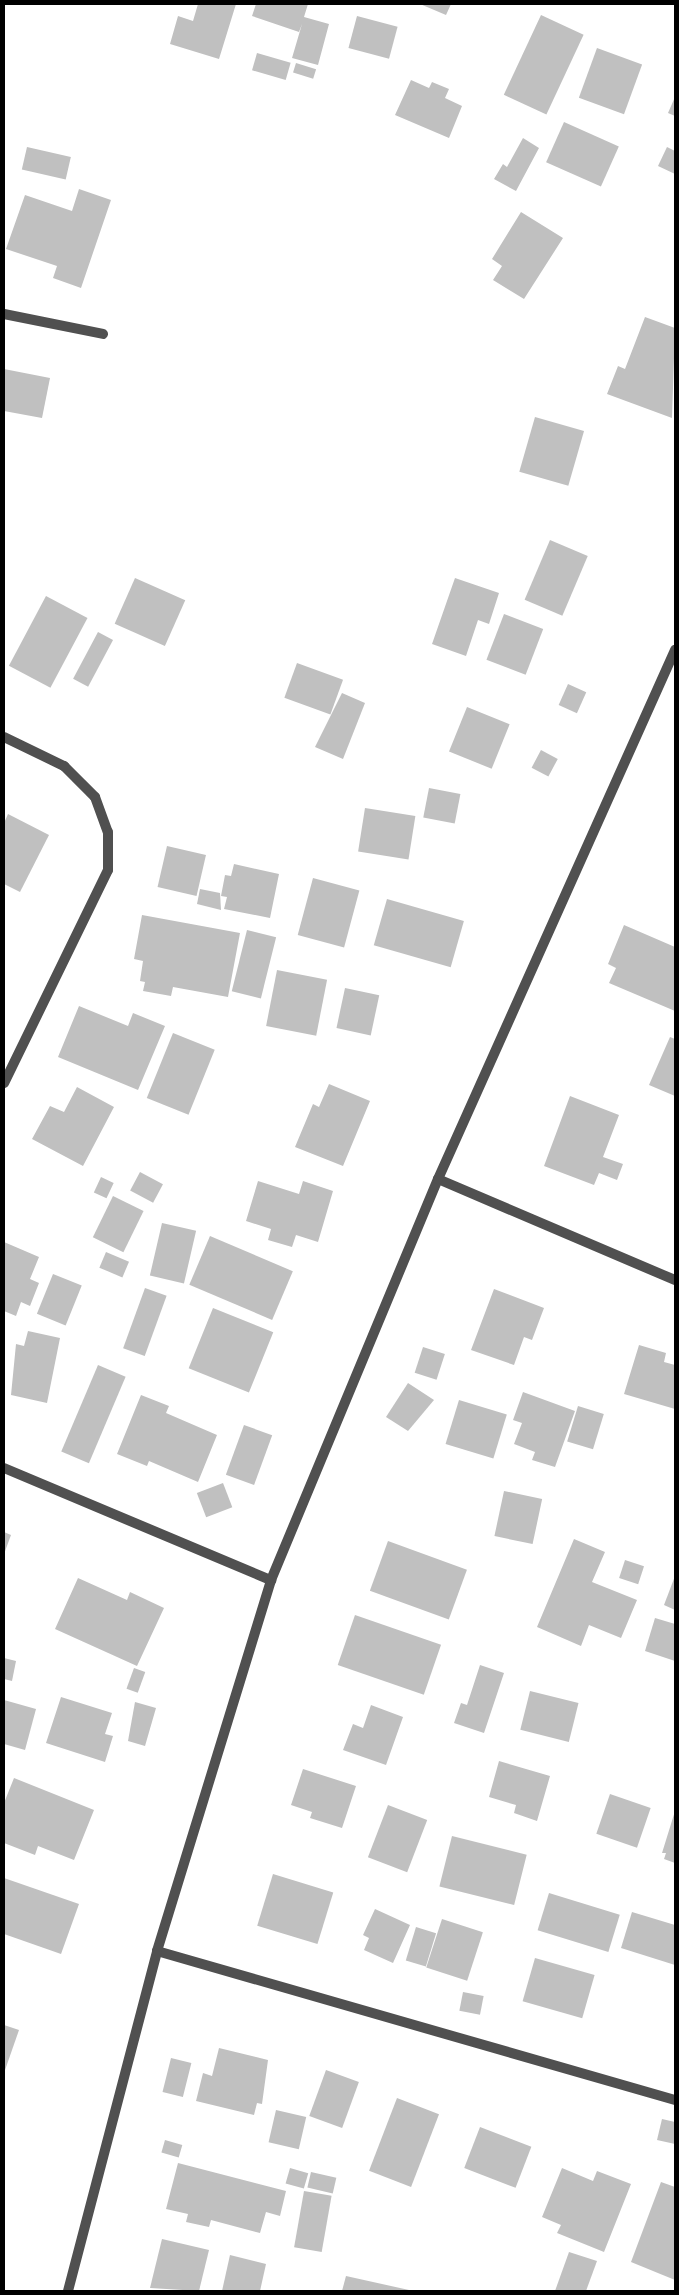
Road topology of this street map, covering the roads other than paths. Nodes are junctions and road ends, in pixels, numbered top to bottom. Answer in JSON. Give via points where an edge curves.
{"nodes":[{"id":1,"x":4,"y":314,"type":"edge"},
{"id":2,"x":103,"y":334,"type":"dead end"},
{"id":3,"x":675,"y":650,"type":"edge"},
{"id":4,"x":4,"y":737,"type":"edge"},
{"id":5,"x":4,"y":1083,"type":"edge"},
{"id":6,"x":438,"y":1179,"type":"junction"},
{"id":7,"x":675,"y":1280,"type":"edge"},
{"id":8,"x":4,"y":1468,"type":"edge"},
{"id":9,"x":271,"y":1580,"type":"junction"},
{"id":10,"x":157,"y":1951,"type":"junction"},
{"id":11,"x":675,"y":2100,"type":"edge"},
{"id":12,"x":68,"y":2291,"type":"edge"}],
"edges":[{"from":1,"to":2,"type":"street"},
{"from":3,"to":6,"type":"street"},
{"from":4,"to":5,"type":"street","via":[[64,766],[95,797],[108,832],[108,870]]},
{"from":6,"to":7,"type":"street"},
{"from":6,"to":9,"type":"street"},
{"from":8,"to":9,"type":"street"},
{"from":9,"to":10,"type":"street"},
{"from":10,"to":11,"type":"street"},
{"from":10,"to":12,"type":"street"}]}
